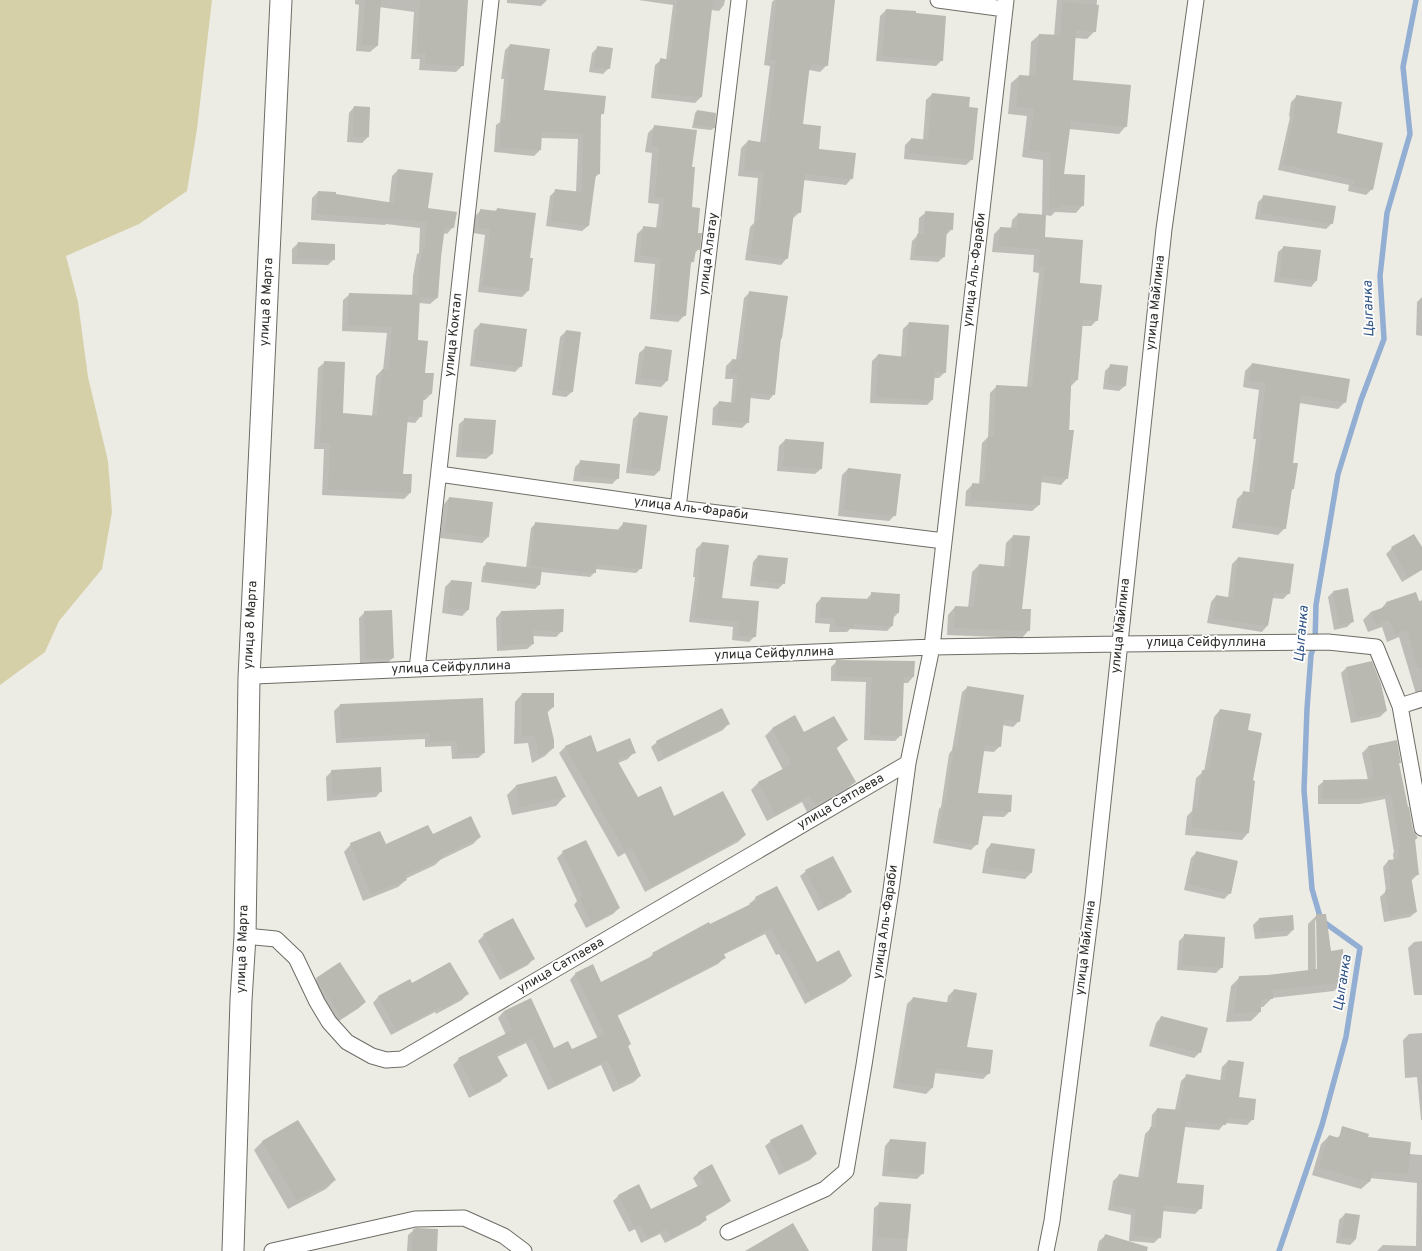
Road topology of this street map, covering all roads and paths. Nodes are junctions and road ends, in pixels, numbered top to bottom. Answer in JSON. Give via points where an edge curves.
{"nodes":[{"id":1,"x":281,"y":0,"type":"edge"},
{"id":2,"x":491,"y":0,"type":"edge"},
{"id":3,"x":739,"y":0,"type":"edge"},
{"id":4,"x":938,"y":0,"type":"edge"},
{"id":5,"x":1196,"y":0,"type":"edge"},
{"id":6,"x":1005,"y":4,"type":"edge"},
{"id":7,"x":439,"y":474,"type":"junction"},
{"id":8,"x":678,"y":508,"type":"junction"},
{"id":9,"x":944,"y":541,"type":"junction"},
{"id":10,"x":1119,"y":644,"type":"junction"},
{"id":11,"x":932,"y":647,"type":"junction"},
{"id":12,"x":417,"y":669,"type":"junction"},
{"id":13,"x":249,"y":678,"type":"junction"},
{"id":14,"x":1422,"y":699,"type":"edge"},
{"id":15,"x":1400,"y":706,"type":"junction"},
{"id":16,"x":908,"y":763,"type":"junction"},
{"id":17,"x":1422,"y":828,"type":"edge"},
{"id":18,"x":245,"y":936,"type":"junction"},
{"id":19,"x":728,"y":1232,"type":"dead end"},
{"id":20,"x":233,"y":1251,"type":"edge"},
{"id":21,"x":272,"y":1251,"type":"edge"},
{"id":22,"x":524,"y":1251,"type":"edge"},
{"id":23,"x":1046,"y":1251,"type":"edge"}],
"edges":[{"from":1,"to":13,"type":"street","name":"улица 8 Марта"},
{"from":2,"to":7,"type":"street","name":"улица Коктал"},
{"from":3,"to":8,"type":"street","name":"улица Алатау"},
{"from":4,"to":6,"type":"street"},
{"from":5,"to":10,"type":"street","name":"улица Майлина","via":[[1164,229]]},
{"from":6,"to":9,"type":"street","name":"улица Аль-Фараби"},
{"from":7,"to":8,"type":"street","name":"улица Аль-Фараби"},
{"from":7,"to":12,"type":"street","name":"улица Коктал"},
{"from":8,"to":9,"type":"street","name":"улица Аль-Фараби"},
{"from":9,"to":11,"type":"street","name":"улица Аль-Фараби"},
{"from":10,"to":11,"type":"street","name":"улица Сейфуллина"},
{"from":10,"to":15,"type":"street","name":"улица Сейфуллина","via":[[1328,642],[1376,647]]},
{"from":10,"to":23,"type":"street","name":"улица Майлина","via":[[1093,896],[1052,1221]]},
{"from":11,"to":12,"type":"street","name":"улица Сейфуллина"},
{"from":11,"to":16,"type":"street","name":"улица Аль-Фараби"},
{"from":12,"to":13,"type":"street","name":"улица Сейфуллина"},
{"from":13,"to":18,"type":"street","name":"улица 8 Марта"},
{"from":14,"to":15,"type":"street"},
{"from":15,"to":17,"type":"street"},
{"from":16,"to":18,"type":"street","name":"улица Сатпаева","via":[[402,1059],[386,1060],[372,1056],[347,1042],[329,1022],[296,958],[276,939]]},
{"from":16,"to":19,"type":"street","name":"улица Аль-Фараби","via":[[891,890],[846,1170],[825,1190]]},
{"from":18,"to":20,"type":"street","name":"улица 8 Марта"},
{"from":21,"to":22,"type":"street","via":[[415,1219],[464,1218],[504,1236]]}]}
